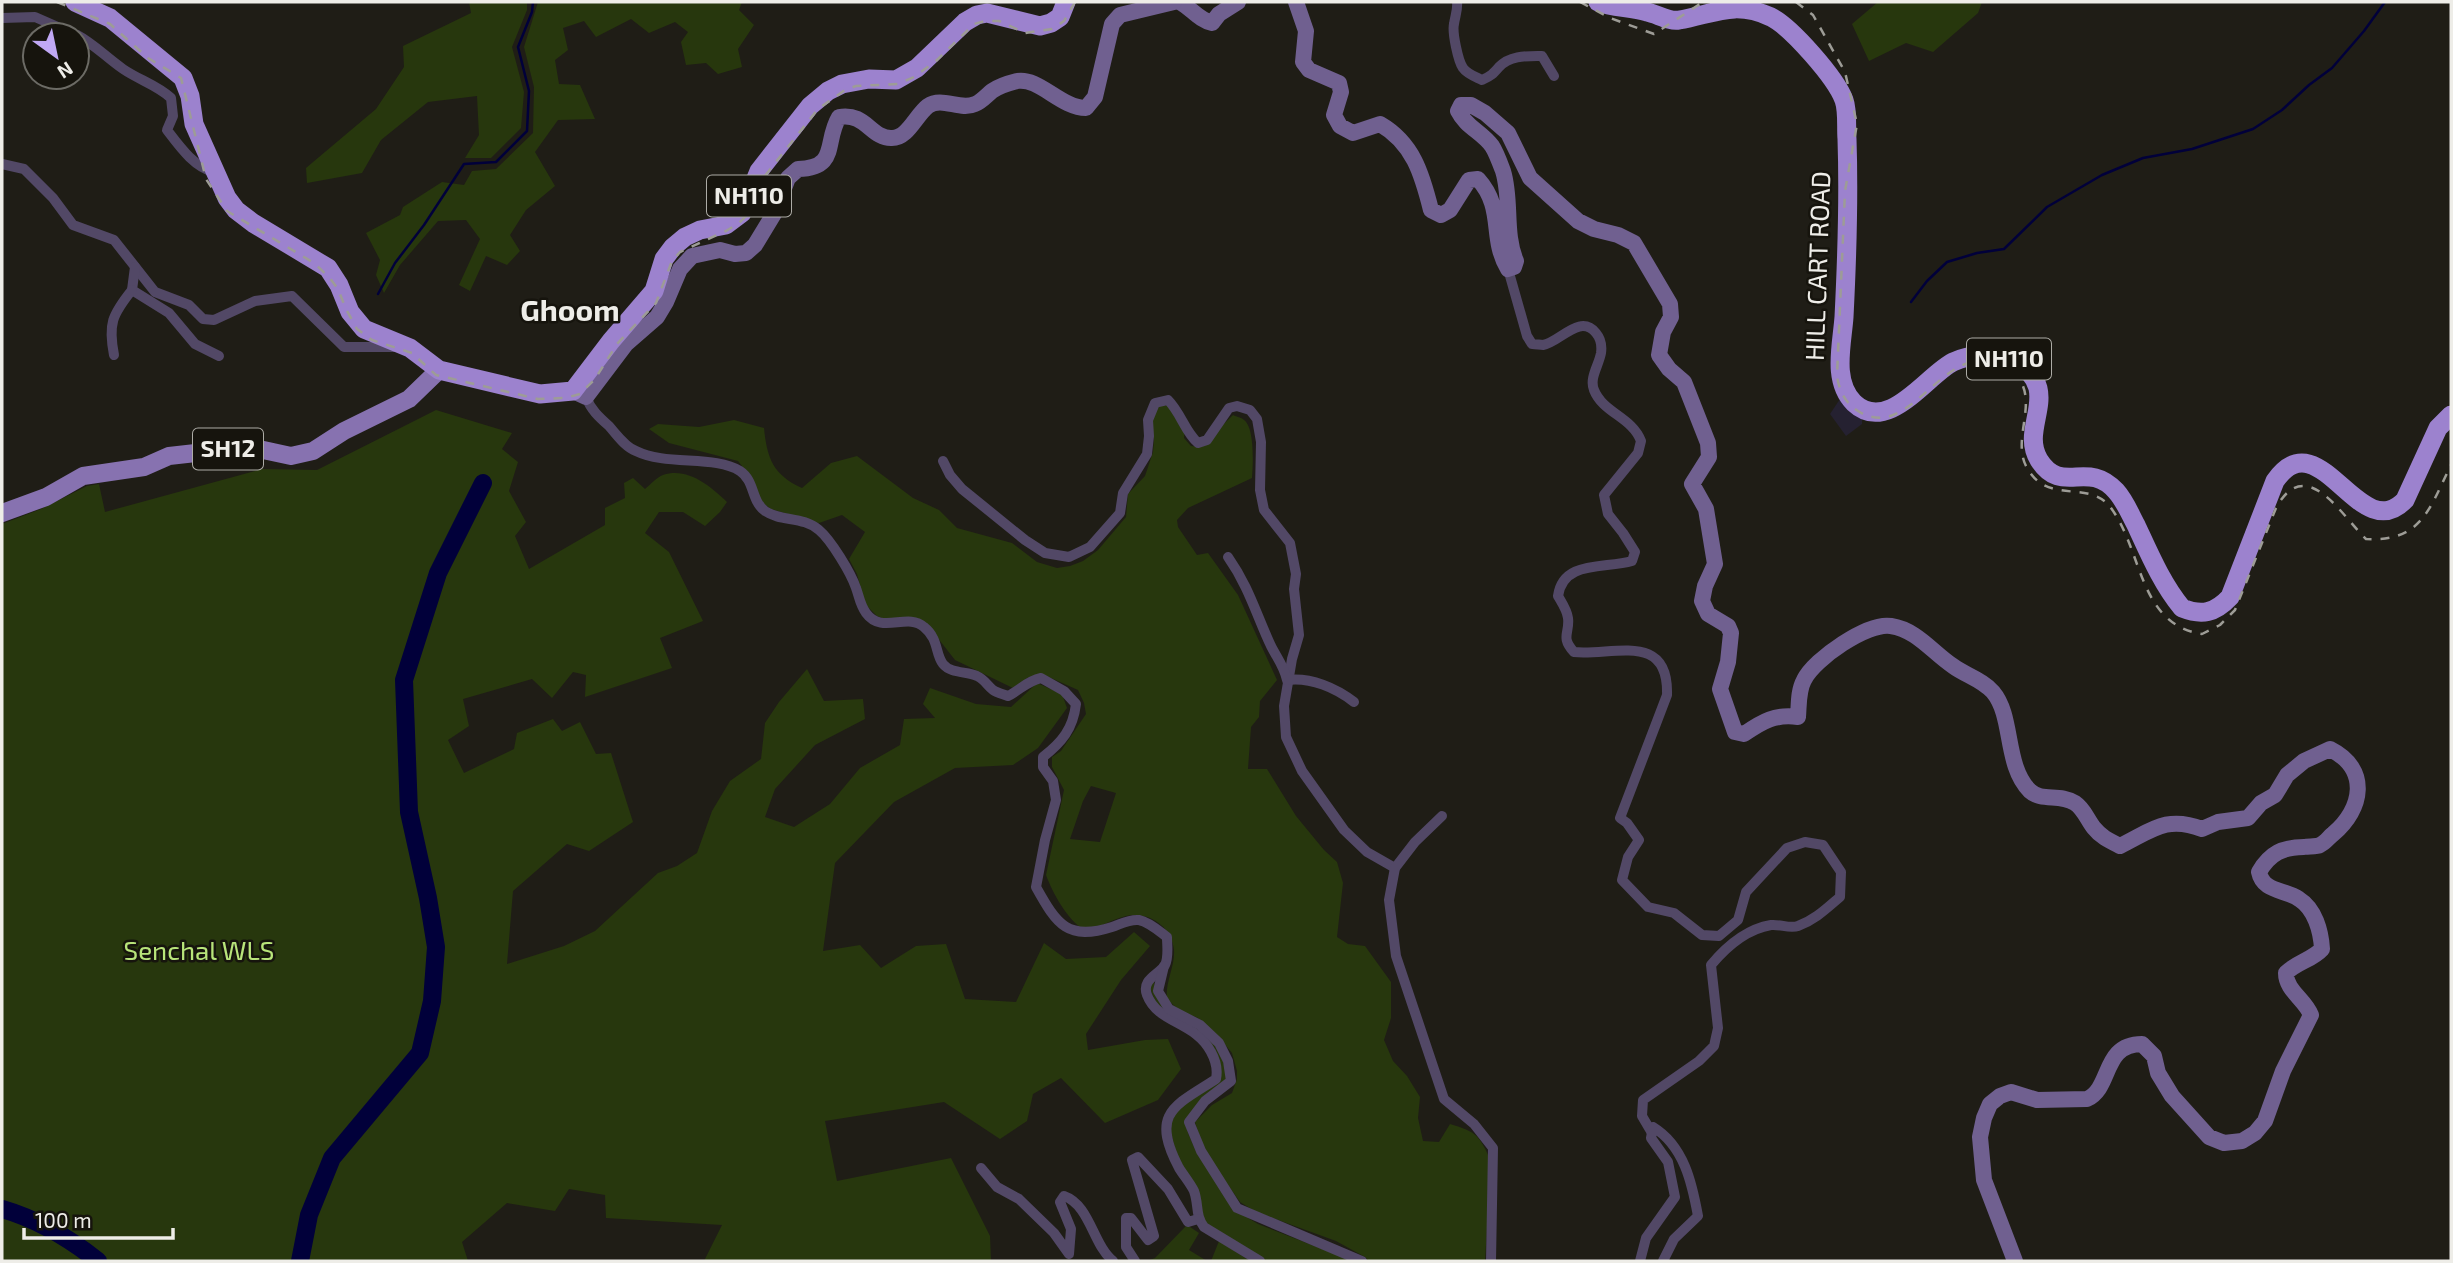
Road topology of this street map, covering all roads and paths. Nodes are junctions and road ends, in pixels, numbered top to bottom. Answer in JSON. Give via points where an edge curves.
{"nodes":[{"id":1,"x":75,"y":2,"type":"edge"},
{"id":2,"x":1066,"y":2,"type":"edge"},
{"id":3,"x":1174,"y":2,"type":"edge"},
{"id":4,"x":1180,"y":2,"type":"edge"},
{"id":5,"x":1238,"y":2,"type":"edge"},
{"id":6,"x":1296,"y":2,"type":"edge"},
{"id":7,"x":1457,"y":2,"type":"edge"},
{"id":8,"x":1598,"y":2,"type":"edge"},
{"id":9,"x":2,"y":18,"type":"edge"},
{"id":10,"x":44,"y":21,"type":"edge"},
{"id":11,"x":91,"y":43,"type":"edge"},
{"id":12,"x":1554,"y":76,"type":"dead end"},
{"id":13,"x":2,"y":164,"type":"edge"},
{"id":14,"x":214,"y":172,"type":"junction"},
{"id":15,"x":135,"y":267,"type":"junction"},
{"id":16,"x":1508,"y":269,"type":"junction"},
{"id":17,"x":132,"y":290,"type":"junction"},
{"id":18,"x":410,"y":348,"type":"junction"},
{"id":19,"x":114,"y":355,"type":"dead end"},
{"id":20,"x":219,"y":356,"type":"dead end"},
{"id":21,"x":439,"y":370,"type":"junction"},
{"id":22,"x":580,"y":394,"type":"junction"},
{"id":23,"x":2451,"y":415,"type":"edge"},
{"id":24,"x":943,"y":461,"type":"dead end"},
{"id":25,"x":2,"y":513,"type":"edge"},
{"id":26,"x":1228,"y":557,"type":"dead end"},
{"id":27,"x":1287,"y":680,"type":"junction"},
{"id":28,"x":1354,"y":702,"type":"dead end"},
{"id":29,"x":1443,"y":816,"type":"dead end"},
{"id":30,"x":1395,"y":869,"type":"junction"},
{"id":31,"x":1164,"y":966,"type":"junction"},
{"id":32,"x":1652,"y":1133,"type":"junction"},
{"id":33,"x":981,"y":1168,"type":"dead end"},
{"id":34,"x":1198,"y":1219,"type":"junction"},
{"id":35,"x":1113,"y":1261,"type":"edge"},
{"id":36,"x":1135,"y":1261,"type":"edge"},
{"id":37,"x":1260,"y":1261,"type":"edge"},
{"id":38,"x":1362,"y":1261,"type":"edge"},
{"id":39,"x":1491,"y":1261,"type":"edge"},
{"id":40,"x":1640,"y":1261,"type":"edge"},
{"id":41,"x":1663,"y":1261,"type":"edge"},
{"id":42,"x":2015,"y":1261,"type":"edge"}],
"edges":[{"from":1,"to":14,"type":"highway","via":[[110,18],[183,78],[194,124]]},
{"from":2,"to":22,"type":"highway","number":"NH110","via":[[1060,17],[1040,26],[987,13],[977,15],[917,68],[896,80],[869,79],[828,91],[810,106],[759,171],[742,213],[726,225],[692,234],[673,247],[664,259],[654,291],[611,341]]},
{"from":3,"to":22,"type":"main road","via":[[1120,15],[1112,24],[1095,97],[1086,108],[1074,108],[1021,80],[996,88],[975,104],[929,105],[894,138],[882,136],[849,115],[839,117],[823,163],[798,169],[788,178],[755,245],[746,253],[720,250],[692,256],[680,269],[657,317]]},
{"from":4,"to":5,"type":"main road","via":[[1212,23]]},
{"from":6,"to":16,"type":"main road","via":[[1306,31],[1303,62],[1309,70],[1339,83],[1334,115],[1340,126],[1353,133],[1380,124],[1397,134],[1417,162],[1431,210],[1441,215],[1450,210],[1469,180],[1478,179],[1489,192],[1502,260]]},
{"from":7,"to":12,"type":"street","via":[[1453,26],[1457,46],[1463,68],[1472,76],[1482,80],[1509,60],[1524,56],[1542,56]]},
{"from":8,"to":23,"type":"highway","name":"HILL CART ROAD","number":"NH110","via":[[1676,21],[1740,7],[1769,15],[1784,25],[1827,73],[1845,102],[1848,175],[1840,367],[1848,395],[1866,410],[1886,411],[1961,359],[1980,355],[2012,359],[2032,376],[2041,395],[2034,438],[2039,460],[2054,475],[2087,475],[2105,481],[2117,492],[2182,608],[2202,614],[2222,606],[2230,597],[2275,481],[2292,464],[2320,468],[2368,507],[2389,511],[2405,500],[2438,428]]},
{"from":9,"to":10,"type":"street"},
{"from":11,"to":14,"type":"street","via":[[171,98],[173,116],[167,131],[182,150]]},
{"from":13,"to":15,"type":"street","via":[[24,169],[73,225],[114,240]]},
{"from":14,"to":18,"type":"highway","via":[[236,210],[328,268],[363,329]]},
{"from":15,"to":17,"type":"street"},
{"from":15,"to":18,"type":"street","via":[[155,292],[189,305],[203,319],[214,320],[256,301],[292,296],[344,347]]},
{"from":16,"to":32,"type":"street","via":[[1532,344],[1545,345],[1583,326],[1600,338],[1594,392],[1631,424],[1641,441],[1639,453],[1604,495],[1608,514],[1635,552],[1632,561],[1571,572],[1559,583],[1558,596],[1566,608],[1565,634],[1574,652],[1633,649],[1663,666],[1667,678],[1667,695],[1620,818],[1639,840],[1622,880],[1648,907],[1674,913],[1702,935],[1719,936],[1738,920],[1746,892],[1787,848],[1805,842],[1823,845],[1840,872],[1840,897],[1821,914],[1796,927],[1756,929],[1723,950],[1711,965],[1718,1028],[1714,1046],[1643,1100],[1642,1116]]},
{"from":16,"to":42,"type":"main road","via":[[1516,261],[1510,247],[1503,171],[1492,146],[1463,120],[1458,111],[1461,105],[1485,113],[1508,133],[1530,178],[1578,221],[1634,243],[1670,304],[1671,317],[1662,332],[1659,355],[1685,382],[1708,443],[1709,457],[1692,484],[1706,509],[1715,564],[1703,601],[1708,614],[1731,633],[1720,689],[1735,732],[1744,734],[1769,718],[1798,717],[1804,679],[1814,667],[1863,631],[1879,625],[1916,635],[1946,662],[1993,692],[2017,772],[2031,791],[2076,803],[2094,828],[2120,846],[2149,829],[2174,822],[2202,830],[2218,822],[2248,818],[2275,795],[2287,775],[2322,751],[2330,749],[2340,755],[2356,777],[2359,792],[2353,812],[2341,828],[2319,846],[2275,852],[2259,872],[2268,887],[2307,906],[2322,934],[2322,949],[2315,957],[2286,973],[2286,982],[2311,1015],[2265,1121],[2242,1141],[2224,1143],[2209,1137],[2172,1096],[2154,1056],[2142,1044],[2132,1044],[2112,1059],[2094,1096],[2087,1099],[2037,1100],[2011,1092],[2000,1096],[1990,1104],[1980,1137],[1984,1180]]},
{"from":17,"to":19,"type":"street","via":[[114,313],[110,334]]},
{"from":17,"to":20,"type":"street","via":[[169,313],[195,344]]},
{"from":18,"to":21,"type":"highway"},
{"from":21,"to":22,"type":"highway","via":[[540,394]]},
{"from":21,"to":25,"type":"main road","number":"SH12","via":[[409,399],[344,430],[313,451],[291,456],[249,447],[169,456],[145,467],[83,476],[46,497]]},
{"from":22,"to":31,"type":"street","via":[[633,450],[723,465],[747,476],[764,510],[810,523],[822,532],[874,622],[923,625],[935,640],[941,663],[949,669],[975,674],[994,691],[1008,696],[1028,681],[1041,678],[1064,691],[1076,704],[1074,719],[1066,736],[1043,757],[1043,767],[1054,781],[1056,800],[1036,887],[1055,918],[1082,934],[1139,920],[1155,928],[1167,937]]},
{"from":24,"to":27,"type":"street","via":[[962,489],[1025,540],[1045,553],[1069,557],[1090,547],[1120,513],[1123,493],[1147,454],[1148,419],[1155,402],[1168,400],[1198,443],[1207,440],[1229,408],[1237,405],[1251,410],[1261,442],[1264,510],[1290,543],[1296,574],[1299,635]]},
{"from":26,"to":27,"type":"street","via":[[1243,579]]},
{"from":27,"to":28,"type":"street","via":[[1320,683]]},
{"from":27,"to":30,"type":"street","via":[[1286,737],[1302,771],[1344,830],[1367,852]]},
{"from":29,"to":30,"type":"street"},
{"from":30,"to":39,"type":"street","via":[[1389,900],[1396,956],[1444,1099],[1475,1124],[1493,1148]]},
{"from":31,"to":34,"type":"street","via":[[1149,979],[1147,996],[1170,1019],[1205,1040],[1218,1070],[1216,1079],[1171,1110],[1166,1121],[1169,1143],[1194,1191]]},
{"from":31,"to":38,"type":"street","via":[[1158,991],[1169,1009],[1200,1025],[1219,1043],[1228,1061],[1231,1081],[1205,1101],[1189,1122],[1201,1151],[1237,1208]]},
{"from":32,"to":40,"type":"street","via":[[1668,1162],[1675,1197],[1646,1238]]},
{"from":32,"to":41,"type":"street","via":[[1653,1127],[1664,1134],[1678,1152],[1698,1216],[1674,1239]]},
{"from":33,"to":35,"type":"street","via":[[997,1187],[1020,1199],[1069,1254],[1071,1229],[1060,1202],[1064,1196],[1070,1198]]},
{"from":34,"to":36,"type":"street","via":[[1188,1222],[1168,1189],[1138,1157],[1132,1160],[1154,1236],[1148,1240],[1132,1218],[1126,1218],[1126,1247]]},
{"from":34,"to":37,"type":"street"}]}
